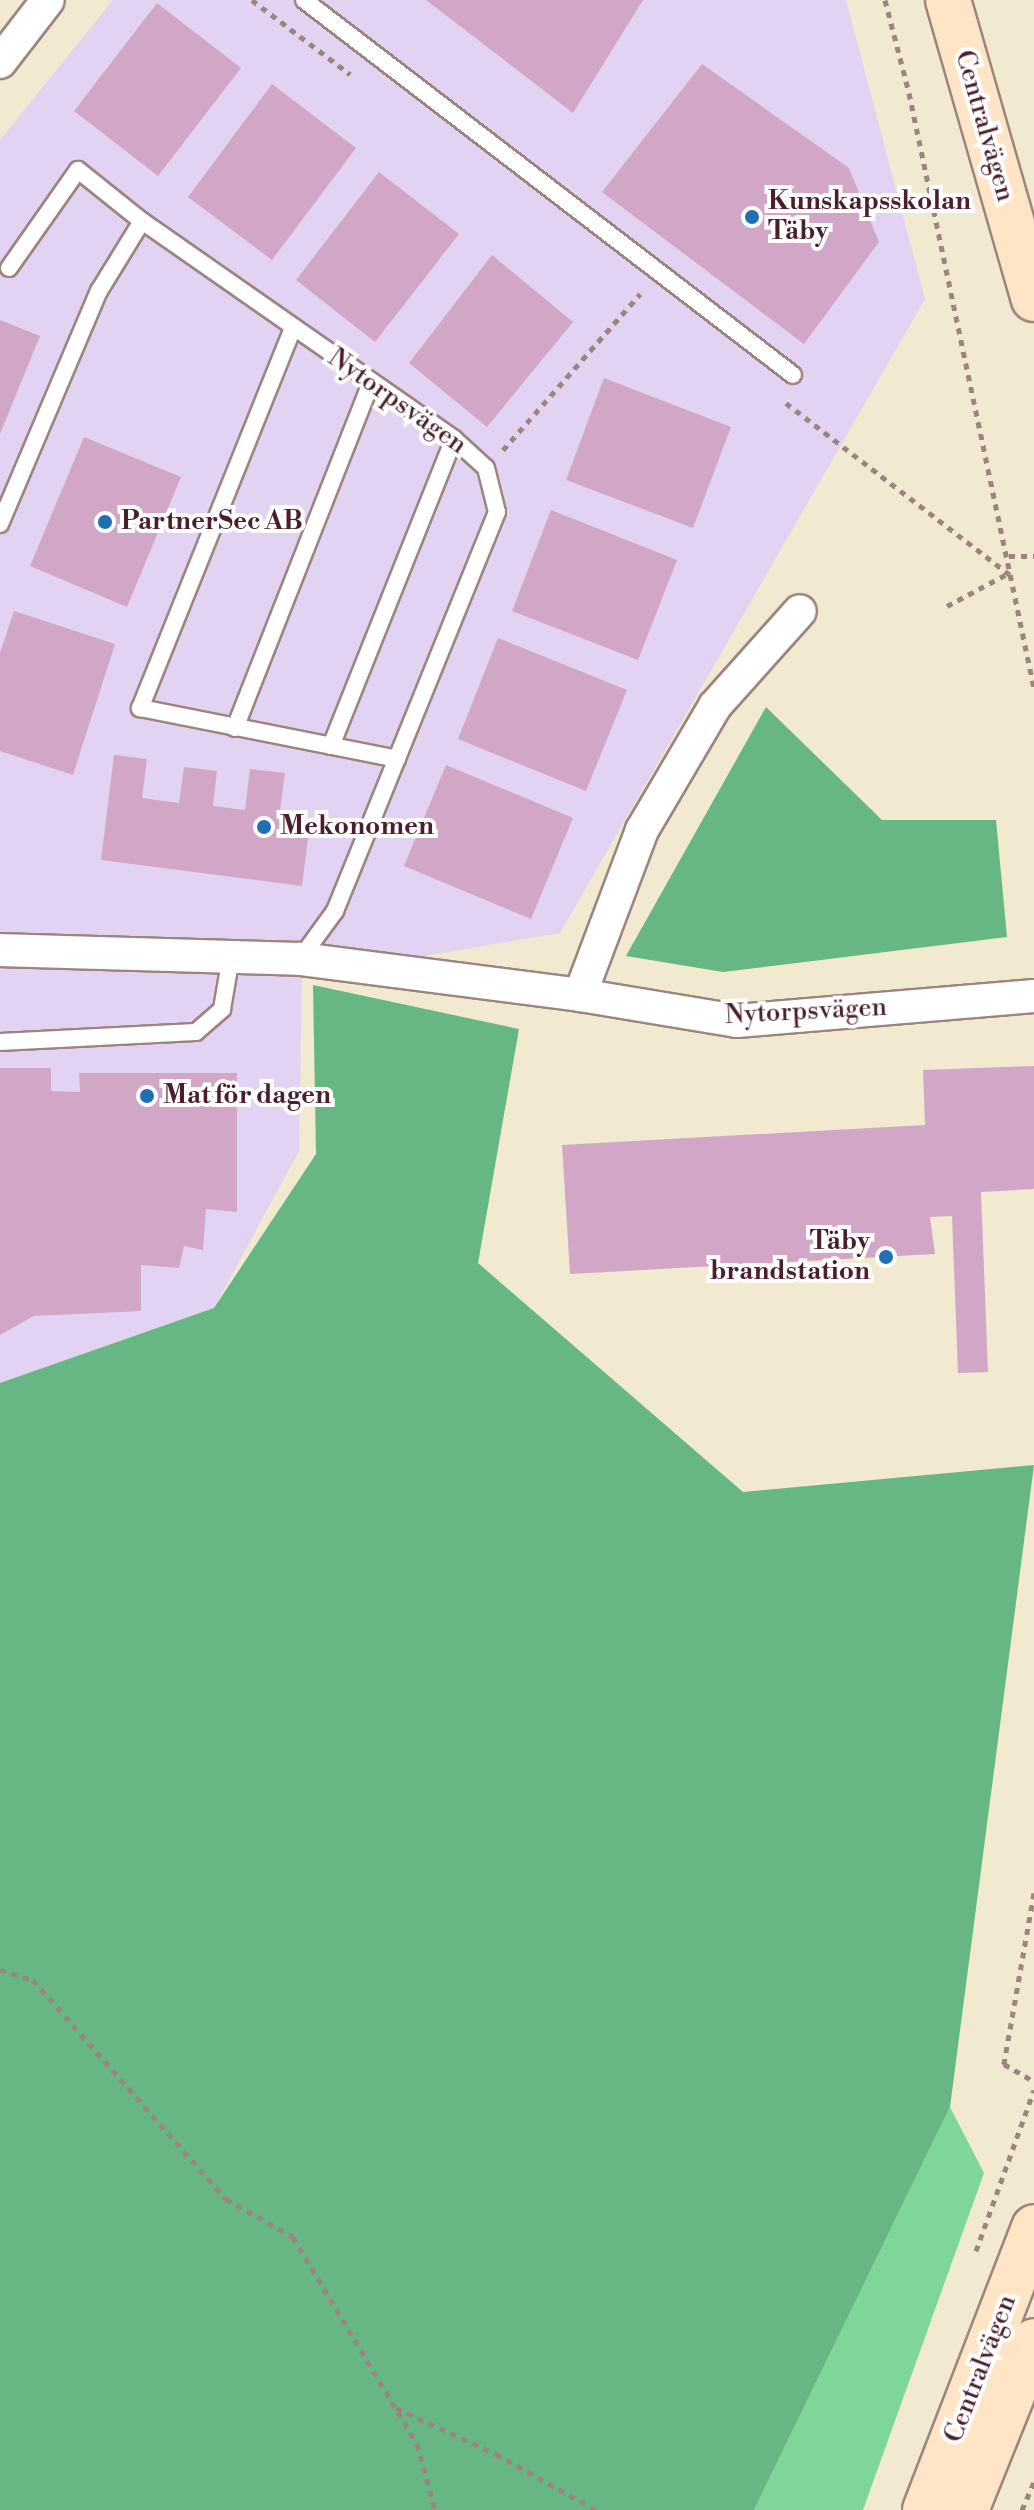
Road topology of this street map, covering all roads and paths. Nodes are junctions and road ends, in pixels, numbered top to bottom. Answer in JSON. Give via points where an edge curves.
{"nodes":[{"id":1,"x":48,"y":0,"type":"edge"},
{"id":2,"x":304,"y":0,"type":"edge"},
{"id":3,"x":885,"y":0,"type":"edge"},
{"id":4,"x":948,"y":0,"type":"edge"},
{"id":5,"x":978,"y":0,"type":"edge"},
{"id":6,"x":0,"y":62,"type":"edge"},
{"id":7,"x":1034,"y":196,"type":"edge"},
{"id":8,"x":142,"y":221,"type":"junction"},
{"id":9,"x":9,"y":268,"type":"dead end"},
{"id":10,"x":640,"y":294,"type":"dead end"},
{"id":11,"x":1034,"y":299,"type":"edge"},
{"id":12,"x":293,"y":328,"type":"junction"},
{"id":13,"x":793,"y":375,"type":"dead end"},
{"id":14,"x":370,"y":385,"type":"junction"},
{"id":15,"x":454,"y":439,"type":"junction"},
{"id":16,"x":486,"y":468,"type":"junction"},
{"id":17,"x":0,"y":524,"type":"edge"},
{"id":18,"x":1009,"y":556,"type":"junction"},
{"id":19,"x":1034,"y":556,"type":"edge"},
{"id":20,"x":1007,"y":574,"type":"dead end"},
{"id":21,"x":947,"y":606,"type":"dead end"},
{"id":22,"x":800,"y":611,"type":"dead end"},
{"id":23,"x":1034,"y":688,"type":"edge"},
{"id":24,"x":235,"y":728,"type":"junction"},
{"id":25,"x":331,"y":746,"type":"junction"},
{"id":26,"x":397,"y":759,"type":"junction"},
{"id":27,"x":0,"y":950,"type":"edge"},
{"id":28,"x":231,"y":957,"type":"junction"},
{"id":29,"x":300,"y":959,"type":"junction"},
{"id":30,"x":580,"y":995,"type":"junction"},
{"id":31,"x":1034,"y":996,"type":"edge"},
{"id":32,"x":0,"y":1042,"type":"edge"},
{"id":33,"x":1034,"y":1893,"type":"edge"},
{"id":34,"x":0,"y":1970,"type":"edge"},
{"id":35,"x":1034,"y":2081,"type":"edge"},
{"id":36,"x":1034,"y":2227,"type":"edge"},
{"id":37,"x":1034,"y":2341,"type":"edge"},
{"id":38,"x":395,"y":2407,"type":"junction"},
{"id":39,"x":1034,"y":2482,"type":"edge"},
{"id":40,"x":435,"y":2510,"type":"edge"},
{"id":41,"x":596,"y":2510,"type":"edge"},
{"id":42,"x":925,"y":2510,"type":"edge"},
{"id":43,"x":966,"y":2510,"type":"edge"},
{"id":44,"x":1022,"y":2510,"type":"edge"}],
"edges":[{"from":1,"to":6,"type":"street"},
{"from":2,"to":13,"type":"lane"},
{"from":3,"to":18,"type":"path"},
{"from":4,"to":11,"type":"street","name":"Centralvägen"},
{"from":5,"to":7,"type":"street","name":"Centralvägen"},
{"from":8,"to":9,"type":"lane","name":"Nytorpsvägen","via":[[78,170]]},
{"from":8,"to":12,"type":"lane","name":"Nytorpsvägen"},
{"from":8,"to":17,"type":"lane","via":[[99,291]]},
{"from":10,"to":16,"type":"path"},
{"from":12,"to":14,"type":"lane","name":"Nytorpsvägen"},
{"from":12,"to":24,"type":"lane","via":[[140,708]]},
{"from":14,"to":15,"type":"lane","name":"Nytorpsvägen"},
{"from":14,"to":24,"type":"lane"},
{"from":15,"to":16,"type":"lane","name":"Nytorpsvägen"},
{"from":15,"to":25,"type":"lane"},
{"from":16,"to":26,"type":"lane","name":"Nytorpsvägen","via":[[497,512]]},
{"from":18,"to":19,"type":"path"},
{"from":18,"to":23,"type":"path"},
{"from":20,"to":21,"type":"path"},
{"from":22,"to":30,"type":"street","via":[[715,706],[642,830]]},
{"from":24,"to":25,"type":"lane"},
{"from":25,"to":26,"type":"lane"},
{"from":26,"to":29,"type":"lane","name":"Nytorpsvägen","via":[[335,911]]},
{"from":27,"to":28,"type":"street","name":"Nytorpsvägen"},
{"from":28,"to":29,"type":"street","name":"Nytorpsvägen"},
{"from":28,"to":32,"type":"lane","via":[[222,1009],[196,1032]]},
{"from":29,"to":30,"type":"street","name":"Nytorpsvägen"},
{"from":30,"to":31,"type":"street","name":"Nytorpsvägen","via":[[737,1021]]},
{"from":33,"to":35,"type":"path","via":[[1004,2064]]},
{"from":34,"to":38,"type":"path","via":[[33,1980],[226,2199],[293,2237]]},
{"from":36,"to":42,"type":"street","name":"Centralvägen"},
{"from":37,"to":43,"type":"street","name":"Centralvägen"},
{"from":38,"to":40,"type":"path","via":[[417,2444]]},
{"from":38,"to":41,"type":"path","via":[[496,2454]]},
{"from":39,"to":44,"type":"path"}]}
